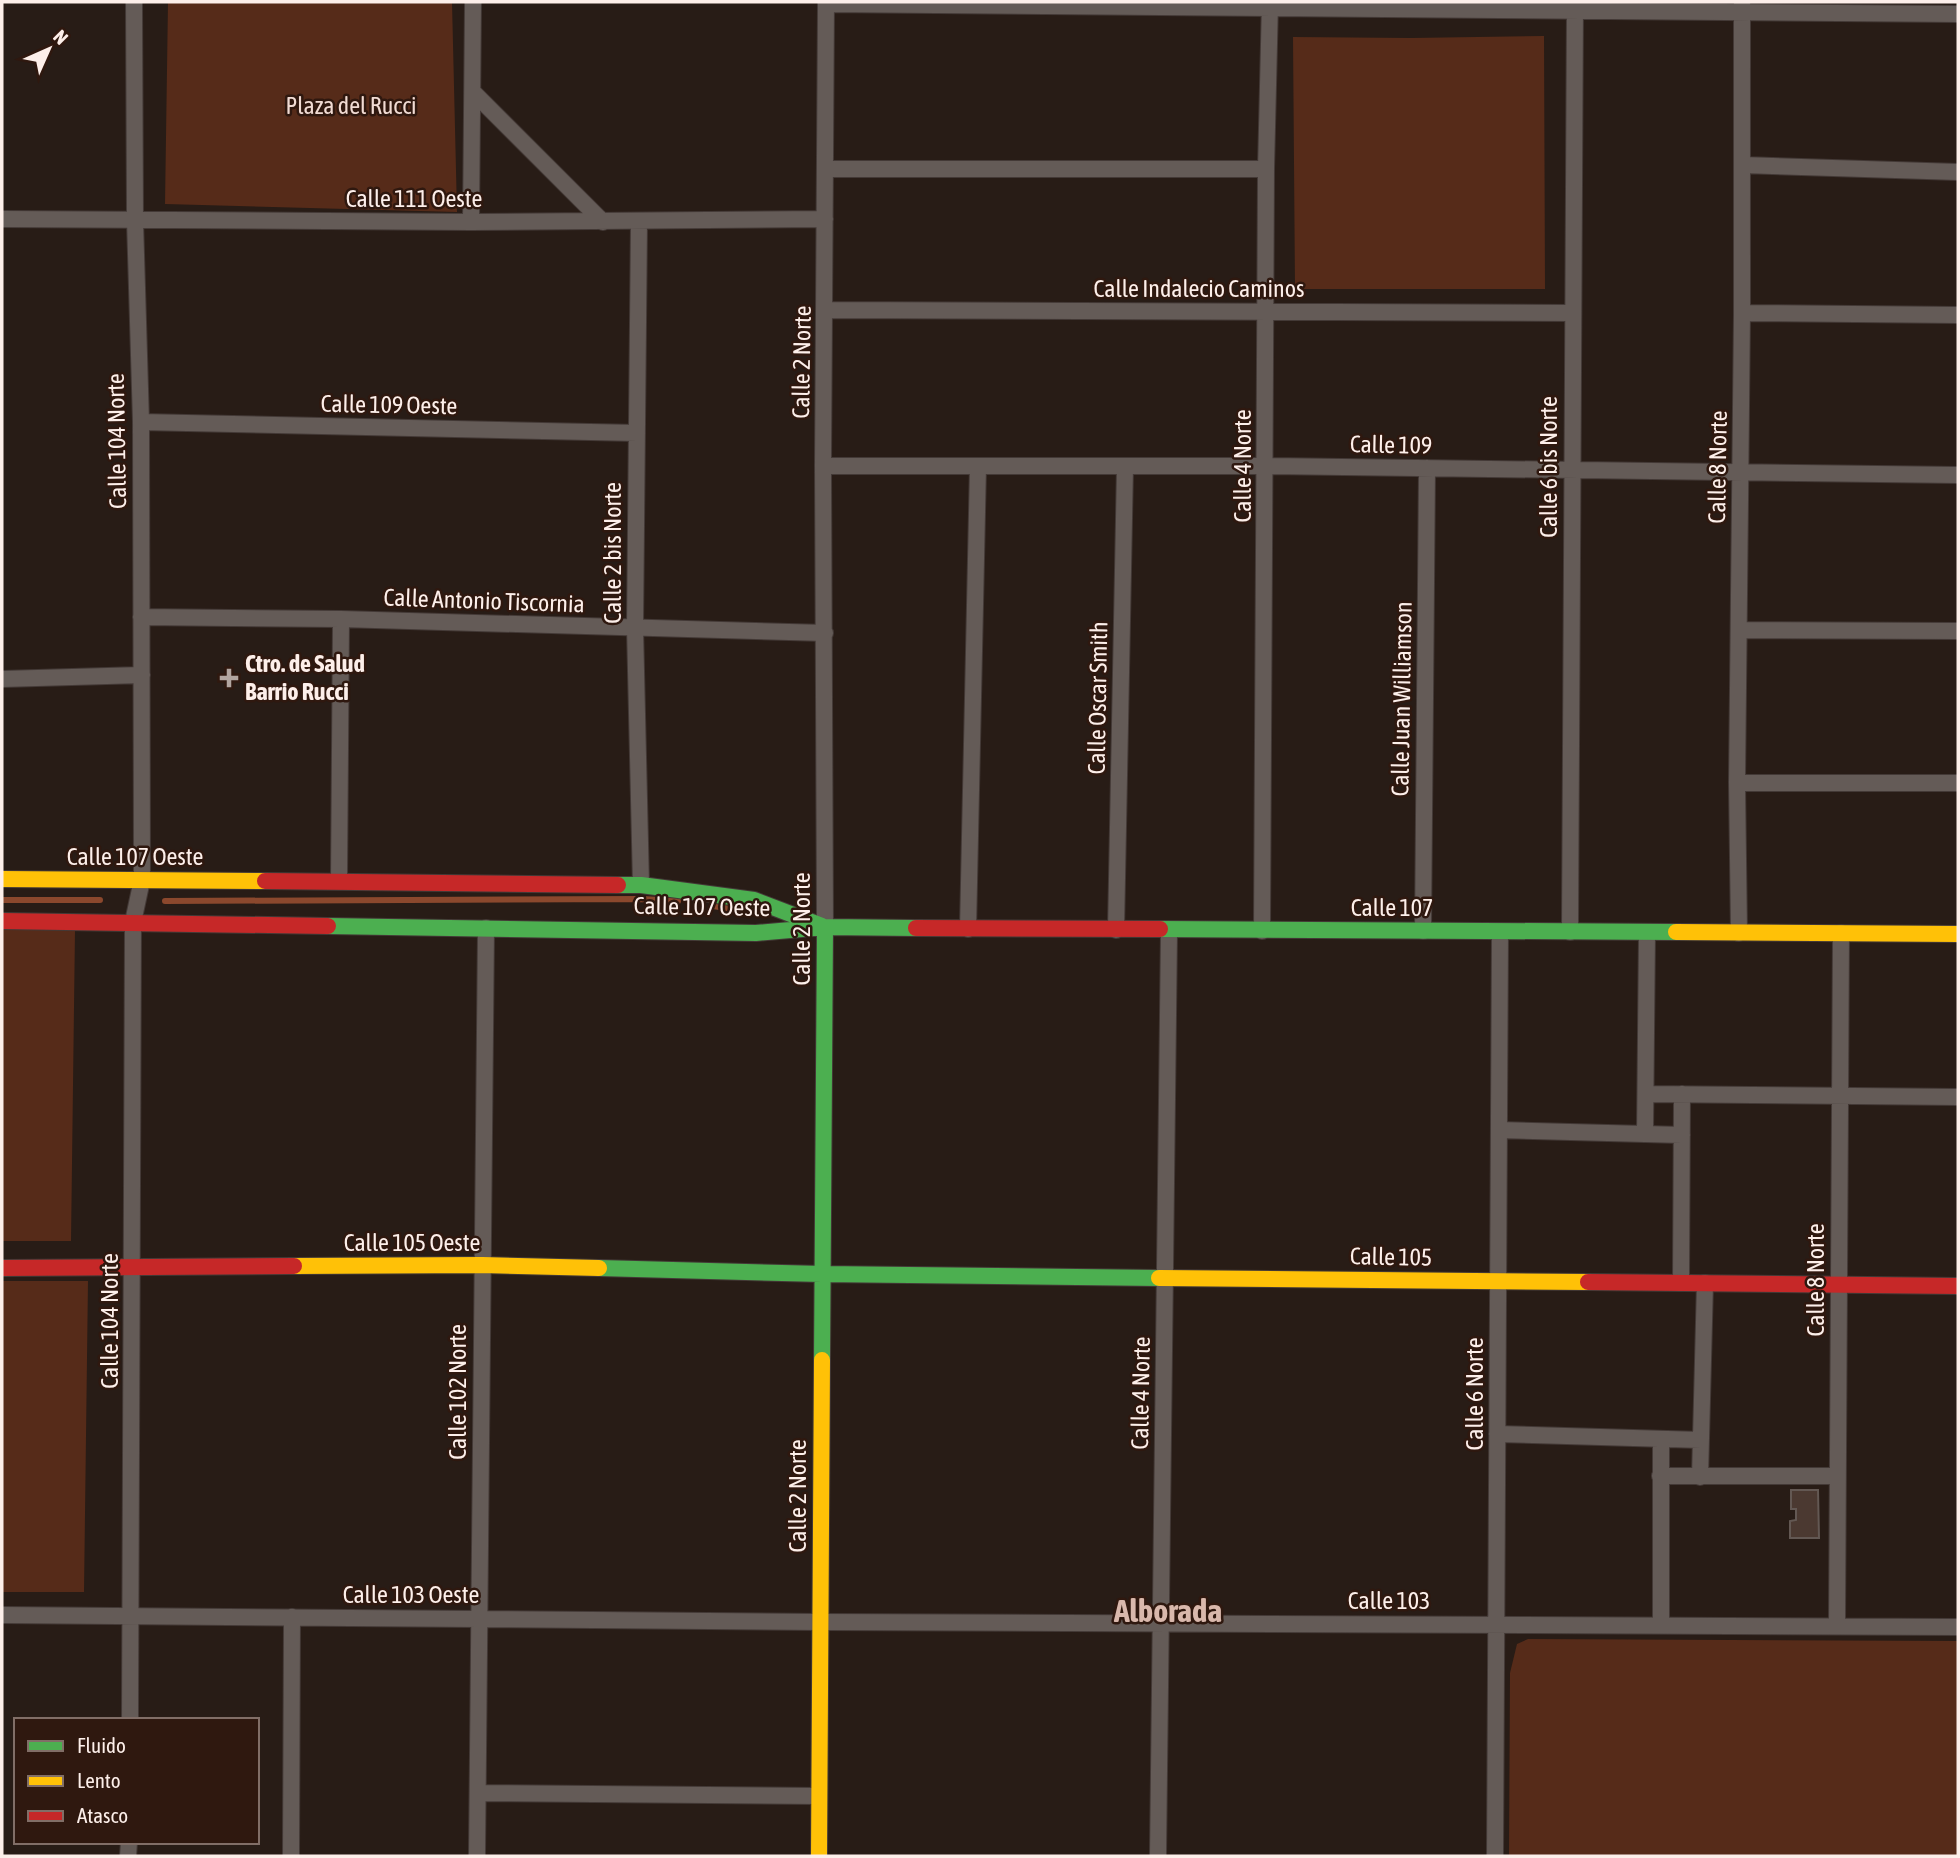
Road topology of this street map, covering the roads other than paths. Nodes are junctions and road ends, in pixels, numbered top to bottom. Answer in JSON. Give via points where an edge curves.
{"nodes":[{"id":1,"x":134,"y":2,"type":"edge"},
{"id":2,"x":473,"y":2,"type":"edge"},
{"id":3,"x":826,"y":3,"type":"edge"},
{"id":4,"x":1270,"y":5,"type":"edge"},
{"id":5,"x":1420,"y":5,"type":"edge"},
{"id":6,"x":1575,"y":6,"type":"edge"},
{"id":7,"x":1742,"y":7,"type":"edge"},
{"id":8,"x":1898,"y":8,"type":"edge"},
{"id":9,"x":1958,"y":14,"type":"edge"},
{"id":10,"x":474,"y":93,"type":"junction"},
{"id":11,"x":1743,"y":165,"type":"junction"},
{"id":12,"x":825,"y":169,"type":"junction"},
{"id":13,"x":1266,"y":169,"type":"junction"},
{"id":14,"x":1958,"y":172,"type":"edge"},
{"id":15,"x":2,"y":219,"type":"edge"},
{"id":16,"x":825,"y":219,"type":"junction"},
{"id":17,"x":135,"y":221,"type":"junction"},
{"id":18,"x":639,"y":221,"type":"junction"},
{"id":19,"x":471,"y":222,"type":"junction"},
{"id":20,"x":603,"y":222,"type":"junction"},
{"id":21,"x":825,"y":310,"type":"junction"},
{"id":22,"x":1267,"y":312,"type":"junction"},
{"id":23,"x":1573,"y":313,"type":"junction"},
{"id":24,"x":1742,"y":313,"type":"junction"},
{"id":25,"x":1958,"y":315,"type":"edge"},
{"id":26,"x":141,"y":422,"type":"junction"},
{"id":27,"x":637,"y":433,"type":"junction"},
{"id":28,"x":823,"y":466,"type":"junction"},
{"id":29,"x":978,"y":466,"type":"junction"},
{"id":30,"x":1266,"y":466,"type":"junction"},
{"id":31,"x":1125,"y":467,"type":"junction"},
{"id":32,"x":1427,"y":468,"type":"junction"},
{"id":33,"x":1572,"y":469,"type":"junction"},
{"id":34,"x":1741,"y":471,"type":"junction"},
{"id":35,"x":1958,"y":475,"type":"edge"},
{"id":36,"x":141,"y":617,"type":"junction"},
{"id":37,"x":341,"y":619,"type":"junction"},
{"id":38,"x":635,"y":628,"type":"junction"},
{"id":39,"x":1739,"y":630,"type":"junction"},
{"id":40,"x":1958,"y":631,"type":"edge"},
{"id":41,"x":825,"y":632,"type":"junction"},
{"id":42,"x":142,"y":675,"type":"junction"},
{"id":43,"x":2,"y":679,"type":"edge"},
{"id":44,"x":1737,"y":783,"type":"junction"},
{"id":45,"x":1958,"y":783,"type":"edge"},
{"id":46,"x":2,"y":879,"type":"edge"},
{"id":47,"x":142,"y":880,"type":"junction"},
{"id":48,"x":339,"y":881,"type":"junction"},
{"id":49,"x":641,"y":885,"type":"junction"},
{"id":50,"x":2,"y":921,"type":"edge"},
{"id":51,"x":133,"y":922,"type":"junction"},
{"id":52,"x":825,"y":927,"type":"junction"},
{"id":53,"x":486,"y":928,"type":"junction"},
{"id":54,"x":968,"y":929,"type":"junction"},
{"id":55,"x":1116,"y":930,"type":"junction"},
{"id":56,"x":1262,"y":930,"type":"junction"},
{"id":57,"x":1169,"y":931,"type":"junction"},
{"id":58,"x":1423,"y":931,"type":"junction"},
{"id":59,"x":1500,"y":932,"type":"junction"},
{"id":60,"x":1570,"y":932,"type":"junction"},
{"id":61,"x":1647,"y":933,"type":"junction"},
{"id":62,"x":1739,"y":933,"type":"junction"},
{"id":63,"x":1841,"y":933,"type":"junction"},
{"id":64,"x":1958,"y":934,"type":"edge"},
{"id":65,"x":1646,"y":1094,"type":"junction"},
{"id":66,"x":1682,"y":1094,"type":"junction"},
{"id":67,"x":1840,"y":1096,"type":"junction"},
{"id":68,"x":1958,"y":1097,"type":"edge"},
{"id":69,"x":1499,"y":1130,"type":"junction"},
{"id":70,"x":1645,"y":1134,"type":"junction"},
{"id":71,"x":1682,"y":1135,"type":"junction"},
{"id":72,"x":482,"y":1265,"type":"junction"},
{"id":73,"x":2,"y":1268,"type":"edge"},
{"id":74,"x":133,"y":1268,"type":"junction"},
{"id":75,"x":822,"y":1274,"type":"junction"},
{"id":76,"x":1165,"y":1278,"type":"junction"},
{"id":77,"x":1498,"y":1281,"type":"junction"},
{"id":78,"x":1681,"y":1283,"type":"junction"},
{"id":79,"x":1705,"y":1283,"type":"junction"},
{"id":80,"x":1839,"y":1285,"type":"junction"},
{"id":81,"x":1958,"y":1286,"type":"edge"},
{"id":82,"x":1497,"y":1434,"type":"junction"},
{"id":83,"x":1661,"y":1439,"type":"junction"},
{"id":84,"x":1701,"y":1440,"type":"junction"},
{"id":85,"x":1660,"y":1476,"type":"junction"},
{"id":86,"x":1837,"y":1476,"type":"junction"},
{"id":87,"x":1700,"y":1477,"type":"junction"},
{"id":88,"x":2,"y":1615,"type":"edge"},
{"id":89,"x":132,"y":1617,"type":"junction"},
{"id":90,"x":292,"y":1617,"type":"junction"},
{"id":91,"x":479,"y":1618,"type":"junction"},
{"id":92,"x":821,"y":1622,"type":"junction"},
{"id":93,"x":1161,"y":1623,"type":"junction"},
{"id":94,"x":1496,"y":1624,"type":"junction"},
{"id":95,"x":1661,"y":1625,"type":"junction"},
{"id":96,"x":1837,"y":1626,"type":"junction"},
{"id":97,"x":1958,"y":1627,"type":"edge"},
{"id":98,"x":130,"y":1718,"type":"edge"},
{"id":99,"x":478,"y":1793,"type":"junction"},
{"id":100,"x":820,"y":1796,"type":"junction"},
{"id":101,"x":291,"y":1856,"type":"edge"},
{"id":102,"x":477,"y":1856,"type":"edge"},
{"id":103,"x":819,"y":1856,"type":"edge"},
{"id":104,"x":1158,"y":1856,"type":"edge"},
{"id":105,"x":1495,"y":1856,"type":"edge"}],
"edges":[{"from":1,"to":17,"type":"street","name":"Calle 104 Norte"},
{"from":2,"to":10,"type":"street"},
{"from":3,"to":4,"type":"street"},
{"from":3,"to":12,"type":"street","name":"Calle 2 Norte"},
{"from":4,"to":5,"type":"street"},
{"from":4,"to":13,"type":"street","name":"Calle 4 Norte"},
{"from":5,"to":6,"type":"street"},
{"from":6,"to":7,"type":"street"},
{"from":6,"to":23,"type":"street","name":"Calle 6 bis Norte"},
{"from":7,"to":8,"type":"street"},
{"from":7,"to":11,"type":"street","name":"Calle 8 Norte"},
{"from":8,"to":9,"type":"street"},
{"from":10,"to":19,"type":"street"},
{"from":10,"to":20,"type":"street"},
{"from":11,"to":14,"type":"street"},
{"from":11,"to":24,"type":"street","name":"Calle 8 Norte"},
{"from":12,"to":13,"type":"street"},
{"from":12,"to":16,"type":"street","name":"Calle 2 Norte"},
{"from":13,"to":22,"type":"street","name":"Calle 4 Norte"},
{"from":15,"to":17,"type":"street","name":"Calle 111 Oeste"},
{"from":16,"to":18,"type":"street","name":"Calle 111 Oeste"},
{"from":16,"to":21,"type":"street","name":"Calle 2 Norte"},
{"from":17,"to":19,"type":"street","name":"Calle 111 Oeste"},
{"from":17,"to":26,"type":"street","name":"Calle 104 Norte"},
{"from":18,"to":20,"type":"street","name":"Calle 111 Oeste"},
{"from":18,"to":27,"type":"street","name":"Calle 2 bis Norte"},
{"from":19,"to":20,"type":"street","name":"Calle 111 Oeste"},
{"from":21,"to":22,"type":"street","name":"Calle Indalecio Caminos"},
{"from":21,"to":28,"type":"street","name":"Calle 2 Norte"},
{"from":22,"to":23,"type":"street","name":"Calle Indalecio Caminos"},
{"from":22,"to":30,"type":"street","name":"Calle 4 Norte"},
{"from":23,"to":33,"type":"street","name":"Calle 6 bis Norte"},
{"from":24,"to":25,"type":"street"},
{"from":24,"to":34,"type":"street","name":"Calle 8 Norte"},
{"from":26,"to":27,"type":"street","name":"Calle 109 Oeste"},
{"from":26,"to":36,"type":"street","name":"Calle 104 Norte"},
{"from":27,"to":38,"type":"street","name":"Calle 2 bis Norte"},
{"from":28,"to":29,"type":"street","name":"Calle 109"},
{"from":28,"to":41,"type":"street","name":"Calle 2 Norte"},
{"from":29,"to":31,"type":"street","name":"Calle 109"},
{"from":29,"to":54,"type":"street"},
{"from":30,"to":31,"type":"street","name":"Calle 109"},
{"from":30,"to":32,"type":"street","name":"Calle 109"},
{"from":30,"to":56,"type":"street","name":"Calle 4 Norte"},
{"from":31,"to":55,"type":"street","name":"Calle Oscar Smith"},
{"from":32,"to":33,"type":"street","name":"Calle 109"},
{"from":32,"to":58,"type":"street","name":"Calle Juan Williamson"},
{"from":33,"to":34,"type":"street","name":"Calle 109"},
{"from":33,"to":60,"type":"street","name":"Calle 6 bis Norte"},
{"from":34,"to":35,"type":"street","name":"Calle 109"},
{"from":34,"to":39,"type":"street","name":"Calle 8 Norte"},
{"from":36,"to":37,"type":"street","name":"Calle Antonio Tiscornia"},
{"from":36,"to":42,"type":"street","name":"Calle 104 Norte"},
{"from":37,"to":38,"type":"street","name":"Calle Antonio Tiscornia"},
{"from":37,"to":48,"type":"street"},
{"from":38,"to":41,"type":"street","name":"Calle Antonio Tiscornia"},
{"from":38,"to":49,"type":"street","name":"Calle 2 bis Norte"},
{"from":39,"to":40,"type":"street"},
{"from":39,"to":44,"type":"street","name":"Calle 8 Norte"},
{"from":41,"to":52,"type":"street","name":"Calle 2 Norte"},
{"from":42,"to":43,"type":"street"},
{"from":42,"to":47,"type":"street","name":"Calle 104 Norte"},
{"from":44,"to":45,"type":"street"},
{"from":44,"to":62,"type":"street","name":"Calle 8 Norte"},
{"from":46,"to":47,"type":"street","name":"Calle 107 Oeste"},
{"from":47,"to":48,"type":"street","name":"Calle 107 Oeste"},
{"from":47,"to":51,"type":"street","name":"Calle 104 Norte"},
{"from":48,"to":49,"type":"street","name":"Calle 107 Oeste"},
{"from":49,"to":52,"type":"street","name":"Calle 107 Oeste","via":[[754,900]]},
{"from":50,"to":51,"type":"street","name":"Calle 107 Oeste"},
{"from":51,"to":53,"type":"street","name":"Calle 107 Oeste"},
{"from":51,"to":74,"type":"street","name":"Calle 104 Norte"},
{"from":52,"to":53,"type":"street","name":"Calle 107 Oeste","via":[[755,933]]},
{"from":52,"to":54,"type":"street","name":"Calle 107"},
{"from":52,"to":75,"type":"street","name":"Calle 2 Norte"},
{"from":53,"to":72,"type":"street","name":"Calle 102 Norte"},
{"from":54,"to":55,"type":"street","name":"Calle 107"},
{"from":55,"to":57,"type":"street","name":"Calle 107"},
{"from":56,"to":57,"type":"street","name":"Calle 107"},
{"from":56,"to":58,"type":"street","name":"Calle 107"},
{"from":57,"to":76,"type":"street","name":"Calle 4 Norte"},
{"from":58,"to":59,"type":"street","name":"Calle 107"},
{"from":59,"to":60,"type":"street","name":"Calle 107"},
{"from":59,"to":69,"type":"street","name":"Calle 6 Norte"},
{"from":60,"to":61,"type":"street","name":"Calle 107"},
{"from":61,"to":62,"type":"street","name":"Calle 107"},
{"from":61,"to":65,"type":"street"},
{"from":62,"to":63,"type":"street","name":"Calle 107"},
{"from":63,"to":64,"type":"street","name":"Calle 107"},
{"from":63,"to":67,"type":"street","name":"Calle 8 Norte"},
{"from":65,"to":66,"type":"street"},
{"from":65,"to":70,"type":"street"},
{"from":66,"to":67,"type":"street"},
{"from":66,"to":71,"type":"street"},
{"from":67,"to":68,"type":"street"},
{"from":67,"to":80,"type":"street","name":"Calle 8 Norte"},
{"from":69,"to":70,"type":"street"},
{"from":69,"to":77,"type":"street","name":"Calle 6 Norte"},
{"from":70,"to":71,"type":"street"},
{"from":71,"to":78,"type":"street"},
{"from":72,"to":74,"type":"street","name":"Calle 105 Oeste"},
{"from":72,"to":75,"type":"street","name":"Calle 105 Oeste"},
{"from":72,"to":91,"type":"street","name":"Calle 102 Norte"},
{"from":73,"to":74,"type":"street","name":"Calle 105 Oeste"},
{"from":74,"to":89,"type":"street","name":"Calle 104 Norte"},
{"from":75,"to":76,"type":"street","name":"Calle 105"},
{"from":75,"to":92,"type":"street","name":"Calle 2 Norte"},
{"from":76,"to":77,"type":"street","name":"Calle 105"},
{"from":76,"to":93,"type":"street","name":"Calle 4 Norte"},
{"from":77,"to":78,"type":"street","name":"Calle 105"},
{"from":77,"to":82,"type":"street","name":"Calle 6 Norte"},
{"from":78,"to":79,"type":"street","name":"Calle 105"},
{"from":79,"to":80,"type":"street","name":"Calle 105"},
{"from":79,"to":84,"type":"street"},
{"from":80,"to":81,"type":"street","name":"Calle 105"},
{"from":80,"to":86,"type":"street","name":"Calle 8 Norte"},
{"from":82,"to":83,"type":"street"},
{"from":82,"to":94,"type":"street","name":"Calle 6 Norte"},
{"from":83,"to":84,"type":"street"},
{"from":83,"to":85,"type":"street"},
{"from":84,"to":87,"type":"street"},
{"from":85,"to":87,"type":"street"},
{"from":85,"to":95,"type":"street"},
{"from":86,"to":87,"type":"street"},
{"from":86,"to":96,"type":"street","name":"Calle 8 Norte"},
{"from":88,"to":89,"type":"street","name":"Calle 103 Oeste"},
{"from":89,"to":90,"type":"street","name":"Calle 103 Oeste"},
{"from":89,"to":98,"type":"street","name":"Calle 104 Norte"},
{"from":90,"to":91,"type":"street","name":"Calle 103 Oeste"},
{"from":90,"to":101,"type":"street"},
{"from":91,"to":92,"type":"street","name":"Calle 103 Oeste"},
{"from":91,"to":99,"type":"street","name":"Calle 102 Norte"},
{"from":92,"to":93,"type":"street","name":"Calle 103"},
{"from":92,"to":100,"type":"street","name":"Calle 2 Norte"},
{"from":93,"to":94,"type":"street","name":"Calle 103"},
{"from":93,"to":104,"type":"street","name":"Calle 4 Norte"},
{"from":94,"to":95,"type":"street","name":"Calle 103"},
{"from":94,"to":105,"type":"street","name":"Calle 6 Norte"},
{"from":95,"to":96,"type":"street","name":"Calle 103"},
{"from":96,"to":97,"type":"street","name":"Calle 103"},
{"from":99,"to":100,"type":"street"},
{"from":99,"to":102,"type":"street","name":"Calle 102 Norte"},
{"from":100,"to":103,"type":"street","name":"Calle 2 Norte"}]}
